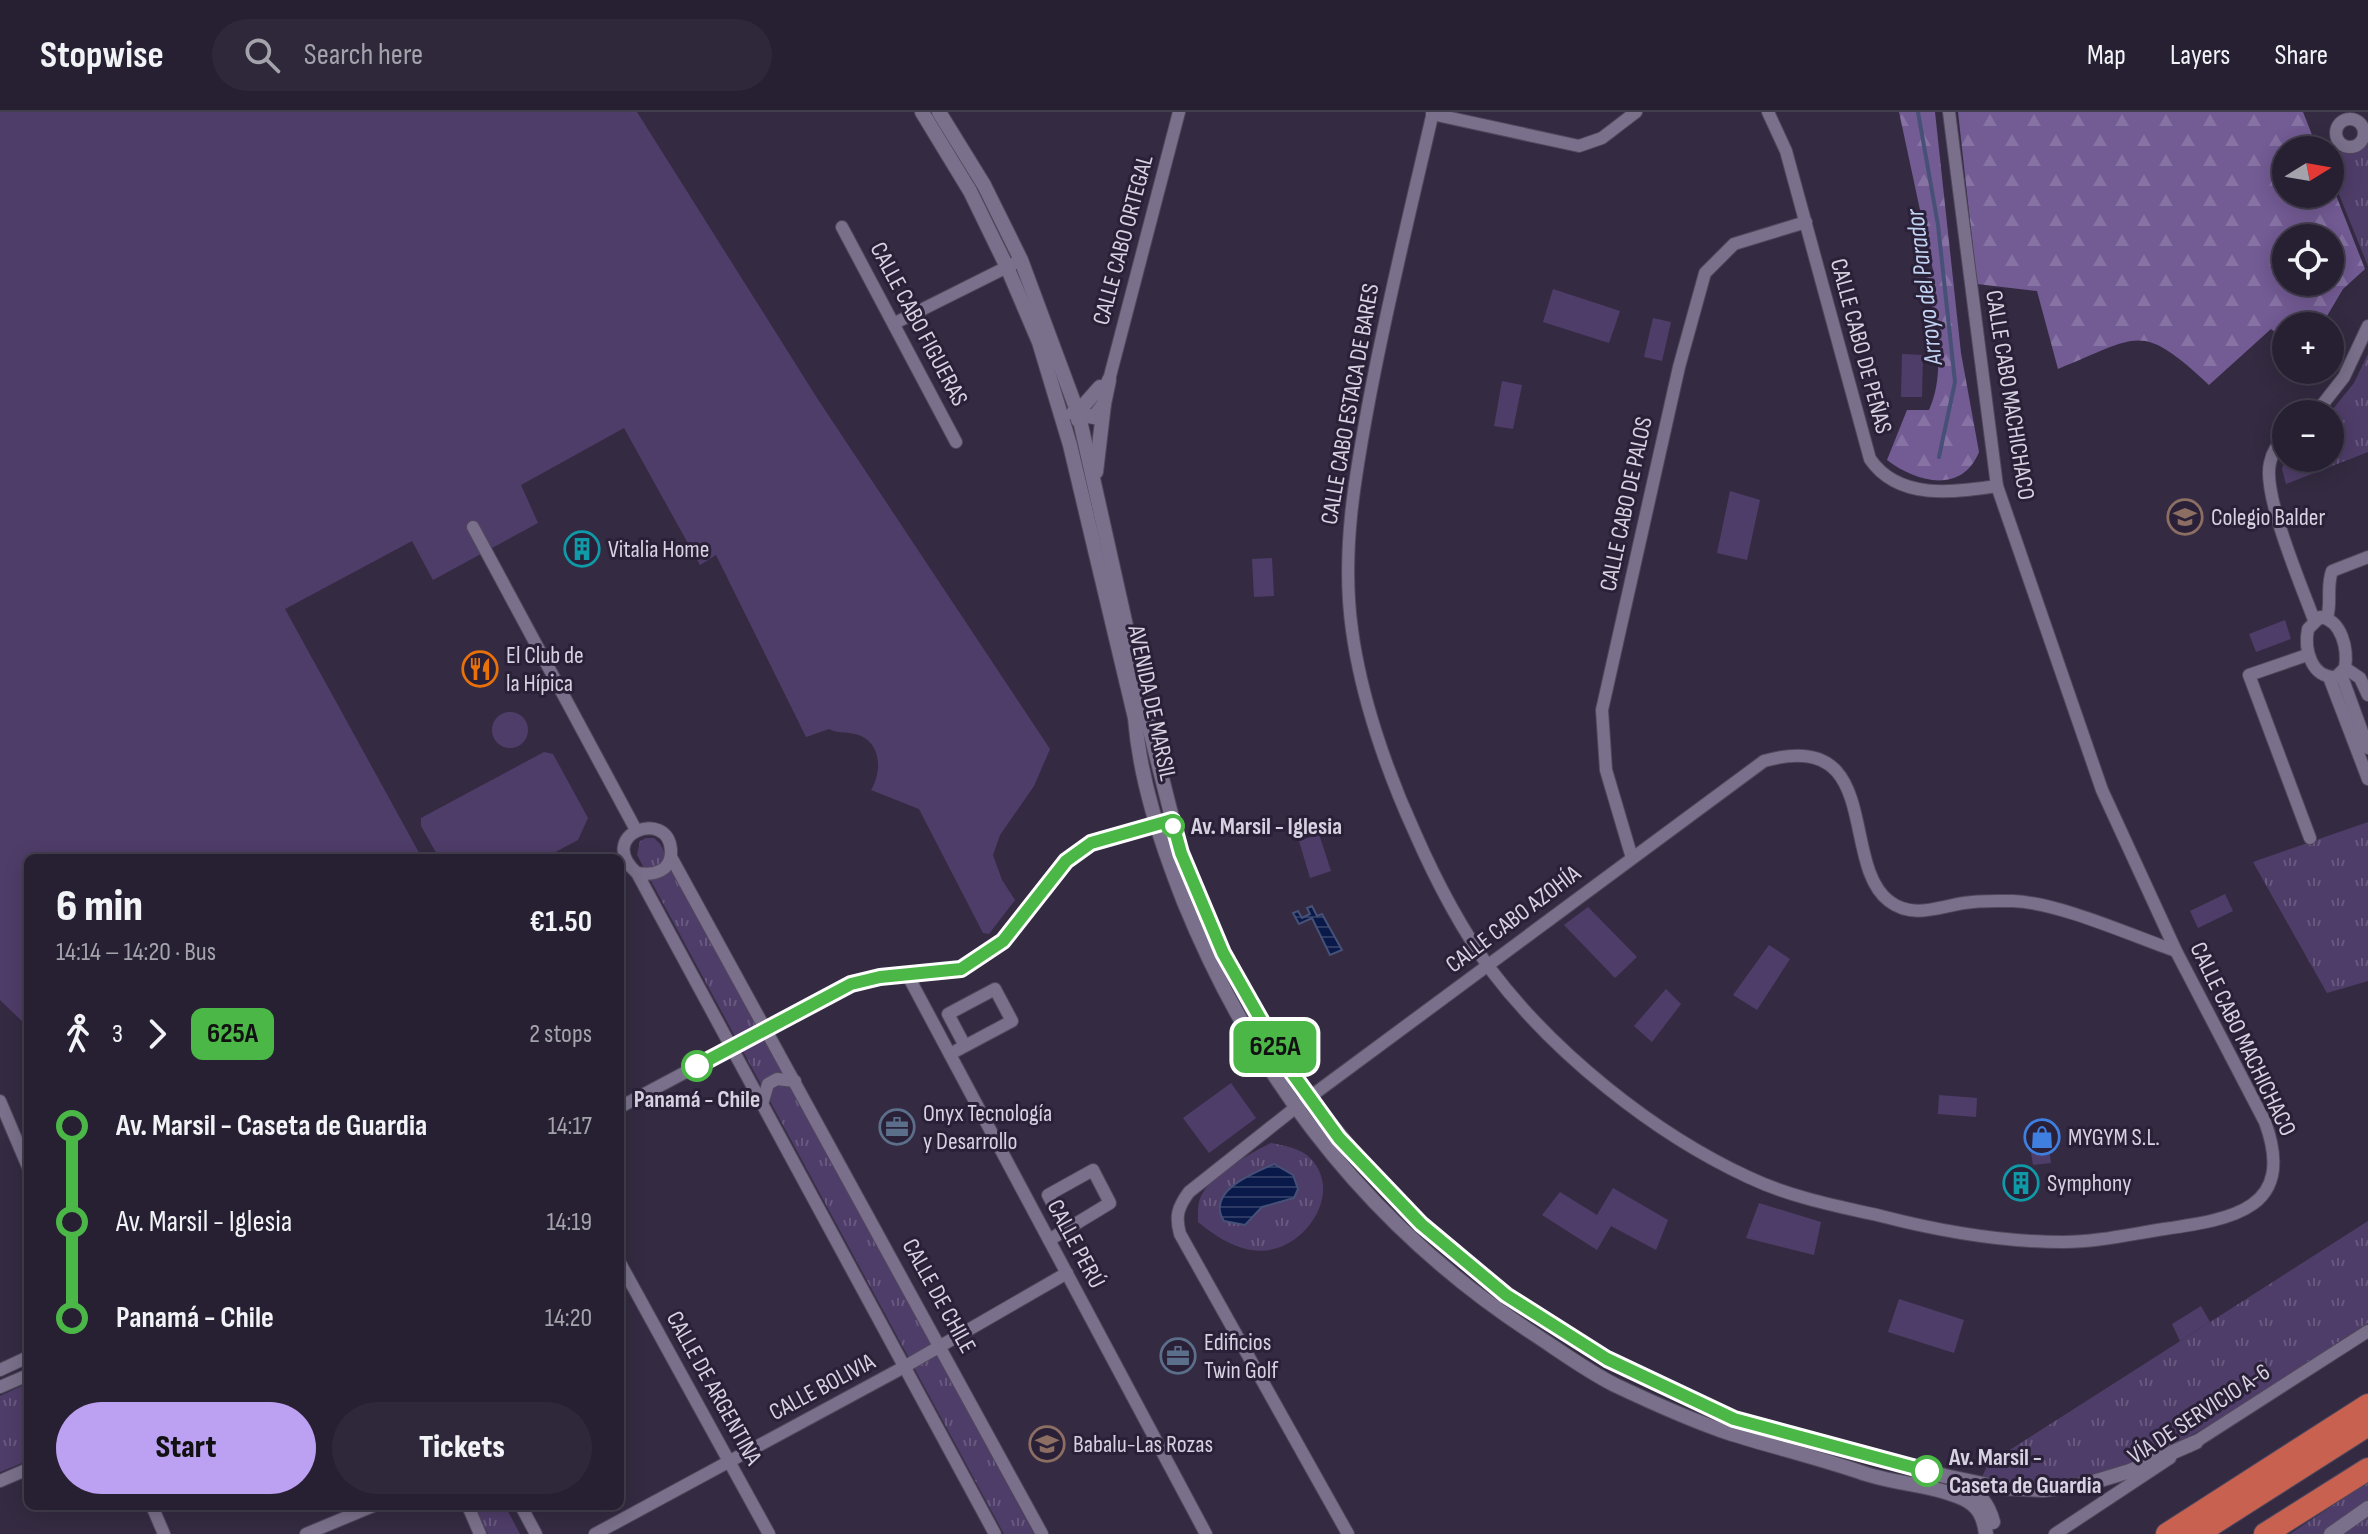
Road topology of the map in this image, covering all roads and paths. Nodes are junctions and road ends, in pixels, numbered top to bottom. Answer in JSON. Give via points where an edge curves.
{"nodes":[{"id":1,"x":922,"y":112,"type":"edge"},
{"id":2,"x":939,"y":112,"type":"edge"},
{"id":3,"x":1179,"y":112,"type":"edge"},
{"id":4,"x":1636,"y":112,"type":"edge"},
{"id":5,"x":1768,"y":112,"type":"edge"},
{"id":6,"x":1949,"y":112,"type":"edge"},
{"id":7,"x":1433,"y":113,"type":"edge"},
{"id":8,"x":1806,"y":222,"type":"junction"},
{"id":9,"x":842,"y":227,"type":"dead end"},
{"id":10,"x":1014,"y":263,"type":"junction"},
{"id":11,"x":895,"y":323,"type":"junction"},
{"id":12,"x":2368,"y":326,"type":"edge"},
{"id":13,"x":1067,"y":382,"type":"junction"},
{"id":14,"x":1105,"y":384,"type":"junction"},
{"id":15,"x":2326,"y":400,"type":"edge"},
{"id":16,"x":1104,"y":404,"type":"junction"},
{"id":17,"x":1059,"y":405,"type":"junction"},
{"id":18,"x":1079,"y":416,"type":"junction"},
{"id":19,"x":956,"y":442,"type":"dead end"},
{"id":20,"x":1070,"y":445,"type":"junction"},
{"id":21,"x":2272,"y":458,"type":"edge"},
{"id":22,"x":1094,"y":484,"type":"junction"},
{"id":23,"x":1997,"y":486,"type":"junction"},
{"id":24,"x":473,"y":527,"type":"dead end"},
{"id":25,"x":2368,"y":557,"type":"edge"},
{"id":26,"x":2321,"y":619,"type":"junction"},
{"id":27,"x":2307,"y":655,"type":"junction"},
{"id":28,"x":2338,"y":673,"type":"junction"},
{"id":29,"x":2368,"y":695,"type":"edge"},
{"id":30,"x":2368,"y":748,"type":"edge"},
{"id":31,"x":2368,"y":779,"type":"edge"},
{"id":32,"x":1164,"y":822,"type":"junction"},
{"id":33,"x":636,"y":830,"type":"junction"},
{"id":34,"x":2310,"y":838,"type":"dead end"},
{"id":35,"x":671,"y":857,"type":"junction"},
{"id":36,"x":1632,"y":858,"type":"junction"},
{"id":37,"x":637,"y":873,"type":"junction"},
{"id":38,"x":2176,"y":951,"type":"junction"},
{"id":39,"x":1488,"y":965,"type":"junction"},
{"id":40,"x":907,"y":974,"type":"junction"},
{"id":41,"x":766,"y":1029,"type":"junction"},
{"id":42,"x":957,"y":1031,"type":"junction"},
{"id":43,"x":942,"y":1039,"type":"junction"},
{"id":44,"x":965,"y":1046,"type":"junction"},
{"id":45,"x":733,"y":1047,"type":"junction"},
{"id":46,"x":950,"y":1054,"type":"junction"},
{"id":47,"x":781,"y":1056,"type":"junction"},
{"id":48,"x":748,"y":1074,"type":"junction"},
{"id":49,"x":795,"y":1081,"type":"junction"},
{"id":50,"x":1309,"y":1098,"type":"junction"},
{"id":51,"x":763,"y":1101,"type":"junction"},
{"id":52,"x":0,"y":1102,"type":"edge"},
{"id":53,"x":624,"y":1105,"type":"edge"},
{"id":54,"x":1295,"y":1108,"type":"junction"},
{"id":55,"x":24,"y":1158,"type":"edge"},
{"id":56,"x":1057,"y":1213,"type":"junction"},
{"id":57,"x":1040,"y":1224,"type":"junction"},
{"id":58,"x":1066,"y":1229,"type":"junction"},
{"id":59,"x":1049,"y":1240,"type":"junction"},
{"id":60,"x":624,"y":1270,"type":"edge"},
{"id":61,"x":1067,"y":1273,"type":"junction"},
{"id":62,"x":2368,"y":1331,"type":"edge"},
{"id":63,"x":942,"y":1346,"type":"junction"},
{"id":64,"x":24,"y":1359,"type":"edge"},
{"id":65,"x":904,"y":1367,"type":"junction"},
{"id":66,"x":0,"y":1370,"type":"edge"},
{"id":67,"x":24,"y":1377,"type":"edge"},
{"id":68,"x":0,"y":1387,"type":"edge"},
{"id":69,"x":2368,"y":1405,"type":"edge"},
{"id":70,"x":2368,"y":1425,"type":"edge"},
{"id":71,"x":2196,"y":1442,"type":"junction"},
{"id":72,"x":1854,"y":1460,"type":"junction"},
{"id":73,"x":729,"y":1461,"type":"junction"},
{"id":74,"x":1872,"y":1466,"type":"junction"},
{"id":75,"x":2368,"y":1469,"type":"edge"},
{"id":76,"x":24,"y":1471,"type":"edge"},
{"id":77,"x":1945,"y":1476,"type":"junction"},
{"id":78,"x":0,"y":1481,"type":"edge"},
{"id":79,"x":2368,"y":1508,"type":"edge"},
{"id":80,"x":154,"y":1510,"type":"edge"},
{"id":81,"x":363,"y":1510,"type":"edge"},
{"id":82,"x":470,"y":1510,"type":"edge"},
{"id":83,"x":523,"y":1510,"type":"edge"},
{"id":84,"x":1986,"y":1528,"type":"edge"},
{"id":85,"x":164,"y":1534,"type":"edge"},
{"id":86,"x":306,"y":1534,"type":"edge"},
{"id":87,"x":480,"y":1534,"type":"edge"},
{"id":88,"x":536,"y":1534,"type":"edge"},
{"id":89,"x":595,"y":1534,"type":"edge"},
{"id":90,"x":769,"y":1534,"type":"edge"},
{"id":91,"x":995,"y":1534,"type":"edge"},
{"id":92,"x":1042,"y":1534,"type":"edge"},
{"id":93,"x":1206,"y":1534,"type":"edge"},
{"id":94,"x":1348,"y":1534,"type":"edge"},
{"id":95,"x":1994,"y":1534,"type":"edge"},
{"id":96,"x":2055,"y":1534,"type":"edge"},
{"id":97,"x":2167,"y":1534,"type":"edge"},
{"id":98,"x":2197,"y":1534,"type":"edge"},
{"id":99,"x":2265,"y":1534,"type":"edge"},
{"id":100,"x":2331,"y":1534,"type":"edge"}],
"edges":[{"from":1,"to":10,"type":"street","name":"AVENIDA DE MARSIL"},
{"from":2,"to":10,"type":"street","name":"AVENIDA DE MARSIL","via":[[984,185]]},
{"from":3,"to":14,"type":"street","name":"CALLE CABO ORTEGAL"},
{"from":4,"to":7,"type":"street","via":[[1602,138],[1579,146]]},
{"from":5,"to":8,"type":"street","name":"CALLE CABO DE PEÑAS","via":[[1786,151]]},
{"from":6,"to":23,"type":"street","name":"CALLE CABO MACHICHACO"},
{"from":7,"to":39,"type":"street","name":"CALLE CABO ESTACA DE BARES","via":[[1355,476],[1348,545],[1352,631],[1387,772],[1441,890]]},
{"from":8,"to":23,"type":"street","name":"CALLE CABO DE PEÑAS","via":[[1861,437],[1882,476],[1913,489],[1957,493]]},
{"from":8,"to":36,"type":"street","name":"CALLE CABO DE PALOS","via":[[1734,244],[1705,273],[1679,367],[1602,710],[1606,770]]},
{"from":9,"to":11,"type":"street","name":"CALLE CABO FIGUERAS"},
{"from":10,"to":11,"type":"street"},
{"from":10,"to":13,"type":"street","name":"AVENIDA DE MARSIL"},
{"from":10,"to":17,"type":"street","name":"AVENIDA DE MARSIL"},
{"from":11,"to":19,"type":"street","name":"CALLE CABO FIGUERAS"},
{"from":12,"to":15,"type":"street","via":[[2344,377]]},
{"from":13,"to":14,"type":"street"},
{"from":13,"to":18,"type":"street","name":"AVENIDA DE MARSIL"},
{"from":14,"to":16,"type":"street"},
{"from":14,"to":18,"type":"street"},
{"from":16,"to":18,"type":"street","via":[[1094,417]]},
{"from":16,"to":22,"type":"street"},
{"from":17,"to":18,"type":"street"},
{"from":17,"to":20,"type":"street","name":"AVENIDA DE MARSIL"},
{"from":18,"to":20,"type":"street"},
{"from":18,"to":22,"type":"street","name":"AVENIDA DE MARSIL"},
{"from":20,"to":32,"type":"street","name":"AVENIDA DE MARSIL","via":[[1135,718],[1137,752]]},
{"from":21,"to":26,"type":"street","via":[[2271,487],[2283,535]]},
{"from":22,"to":32,"type":"street","name":"AVENIDA DE MARSIL"},
{"from":23,"to":38,"type":"street","name":"CALLE CABO MACHICHACO","via":[[2102,790]]},
{"from":24,"to":33,"type":"street"},
{"from":25,"to":26,"type":"street","via":[[2332,571],[2327,586],[2331,605]]},
{"from":26,"to":27,"type":"street","via":[[2305,642]]},
{"from":26,"to":28,"type":"street","via":[[2342,636],[2347,656]]},
{"from":27,"to":28,"type":"street"},
{"from":27,"to":34,"type":"street","via":[[2249,675]]},
{"from":28,"to":29,"type":"street","via":[[2360,678]]},
{"from":28,"to":30,"type":"street"},
{"from":28,"to":31,"type":"street"},
{"from":32,"to":40,"type":"street","via":[[1091,843],[1066,861],[1003,941],[961,969]]},
{"from":32,"to":50,"type":"street","name":"AVENIDA DE MARSIL","via":[[1252,1009]]},
{"from":32,"to":54,"type":"street","name":"AVENIDA DE MARSIL","via":[[1206,954]]},
{"from":33,"to":35,"type":"street","via":[[650,827],[661,832],[671,844]]},
{"from":33,"to":37,"type":"street","via":[[623,850],[627,865]]},
{"from":35,"to":37,"type":"street","via":[[666,868],[653,875]]},
{"from":35,"to":41,"type":"street","name":"CALLE DE CHILE"},
{"from":36,"to":38,"type":"street","name":"CALLE CABO AZOHÍA","via":[[1764,761],[1789,754],[1813,757],[1844,782],[1874,879],[1887,900],[1909,911],[2016,901]]},
{"from":36,"to":39,"type":"street","name":"CALLE CABO AZOHÍA"},
{"from":37,"to":45,"type":"street"},
{"from":38,"to":39,"type":"street","name":"CALLE CABO MACHICHACO","via":[[2265,1122],[2275,1150],[2274,1177],[2262,1199],[2215,1222],[2066,1242],[1917,1226],[1792,1195],[1750,1178],[1678,1141],[1588,1072]]},
{"from":39,"to":50,"type":"street","name":"CALLE CABO AZOHÍA"},
{"from":40,"to":41,"type":"street","via":[[851,984]]},
{"from":40,"to":43,"type":"street","name":"CALLE PERÚ"},
{"from":41,"to":45,"type":"street"},
{"from":41,"to":47,"type":"street","name":"CALLE DE CHILE"},
{"from":42,"to":43,"type":"street"},
{"from":42,"to":44,"type":"street"},
{"from":42,"to":44,"type":"street","via":[[948,1014],[995,989],[1012,1021]]},
{"from":43,"to":46,"type":"street","name":"CALLE PERÚ"},
{"from":44,"to":46,"type":"street"},
{"from":45,"to":48,"type":"street"},
{"from":45,"to":53,"type":"street"},
{"from":46,"to":57,"type":"street","name":"CALLE PERÚ"},
{"from":47,"to":48,"type":"street","via":[[765,1078]]},
{"from":47,"to":49,"type":"street","name":"CALLE DE CHILE"},
{"from":48,"to":51,"type":"street"},
{"from":49,"to":51,"type":"street","via":[[768,1084]]},
{"from":49,"to":63,"type":"street","name":"CALLE DE CHILE"},
{"from":50,"to":54,"type":"street","name":"CALLE CABO AZOHÍA"},
{"from":50,"to":72,"type":"street","name":"AVENIDA DE MARSIL","via":[[1411,1214],[1518,1303],[1607,1359],[1734,1419]]},
{"from":51,"to":65,"type":"street"},
{"from":52,"to":55,"type":"street"},
{"from":54,"to":72,"type":"street","name":"AVENIDA DE MARSIL","via":[[1358,1188],[1413,1240],[1496,1310],[1553,1346],[1612,1383],[1728,1433]]},
{"from":54,"to":94,"type":"street","name":"CALLE CABO AZOHÍA","via":[[1189,1192],[1176,1220]]},
{"from":56,"to":57,"type":"street"},
{"from":56,"to":58,"type":"street"},
{"from":56,"to":58,"type":"street","via":[[1048,1195],[1093,1170],[1110,1203]]},
{"from":57,"to":59,"type":"street","name":"CALLE PERÚ"},
{"from":58,"to":59,"type":"street"},
{"from":59,"to":61,"type":"street","name":"CALLE PERÚ"},
{"from":60,"to":73,"type":"street","name":"CALLE DE ARGENTINA"},
{"from":61,"to":63,"type":"street","name":"CALLE BOLIVIA"},
{"from":61,"to":93,"type":"street","name":"CALLE PERÚ"},
{"from":62,"to":71,"type":"street","name":"VÍA DE SERVICIO A-6"},
{"from":63,"to":65,"type":"street","name":"CALLE BOLIVIA"},
{"from":63,"to":92,"type":"street","name":"CALLE DE CHILE"},
{"from":64,"to":66,"type":"street"},
{"from":65,"to":73,"type":"street","name":"CALLE BOLIVIA"},
{"from":65,"to":91,"type":"street"},
{"from":67,"to":68,"type":"street"},
{"from":69,"to":97,"type":"highway"},
{"from":70,"to":98,"type":"highway"},
{"from":71,"to":77,"type":"street","via":[[2130,1471],[2043,1490]]},
{"from":71,"to":96,"type":"street","name":"VÍA DE SERVICIO A-6"},
{"from":72,"to":74,"type":"street","via":[[1865,1452]]},
{"from":73,"to":89,"type":"street","name":"CALLE BOLIVIA"},
{"from":73,"to":90,"type":"street","name":"CALLE DE ARGENTINA"},
{"from":74,"to":77,"type":"street"},
{"from":74,"to":84,"type":"street","via":[[1963,1498],[1980,1511]]},
{"from":75,"to":99,"type":"highway"},
{"from":76,"to":78,"type":"street"},
{"from":77,"to":95,"type":"street","via":[[1988,1504]]},
{"from":79,"to":100,"type":"street"},
{"from":80,"to":85,"type":"street"},
{"from":81,"to":86,"type":"street"},
{"from":82,"to":87,"type":"street"},
{"from":83,"to":88,"type":"street"}]}
